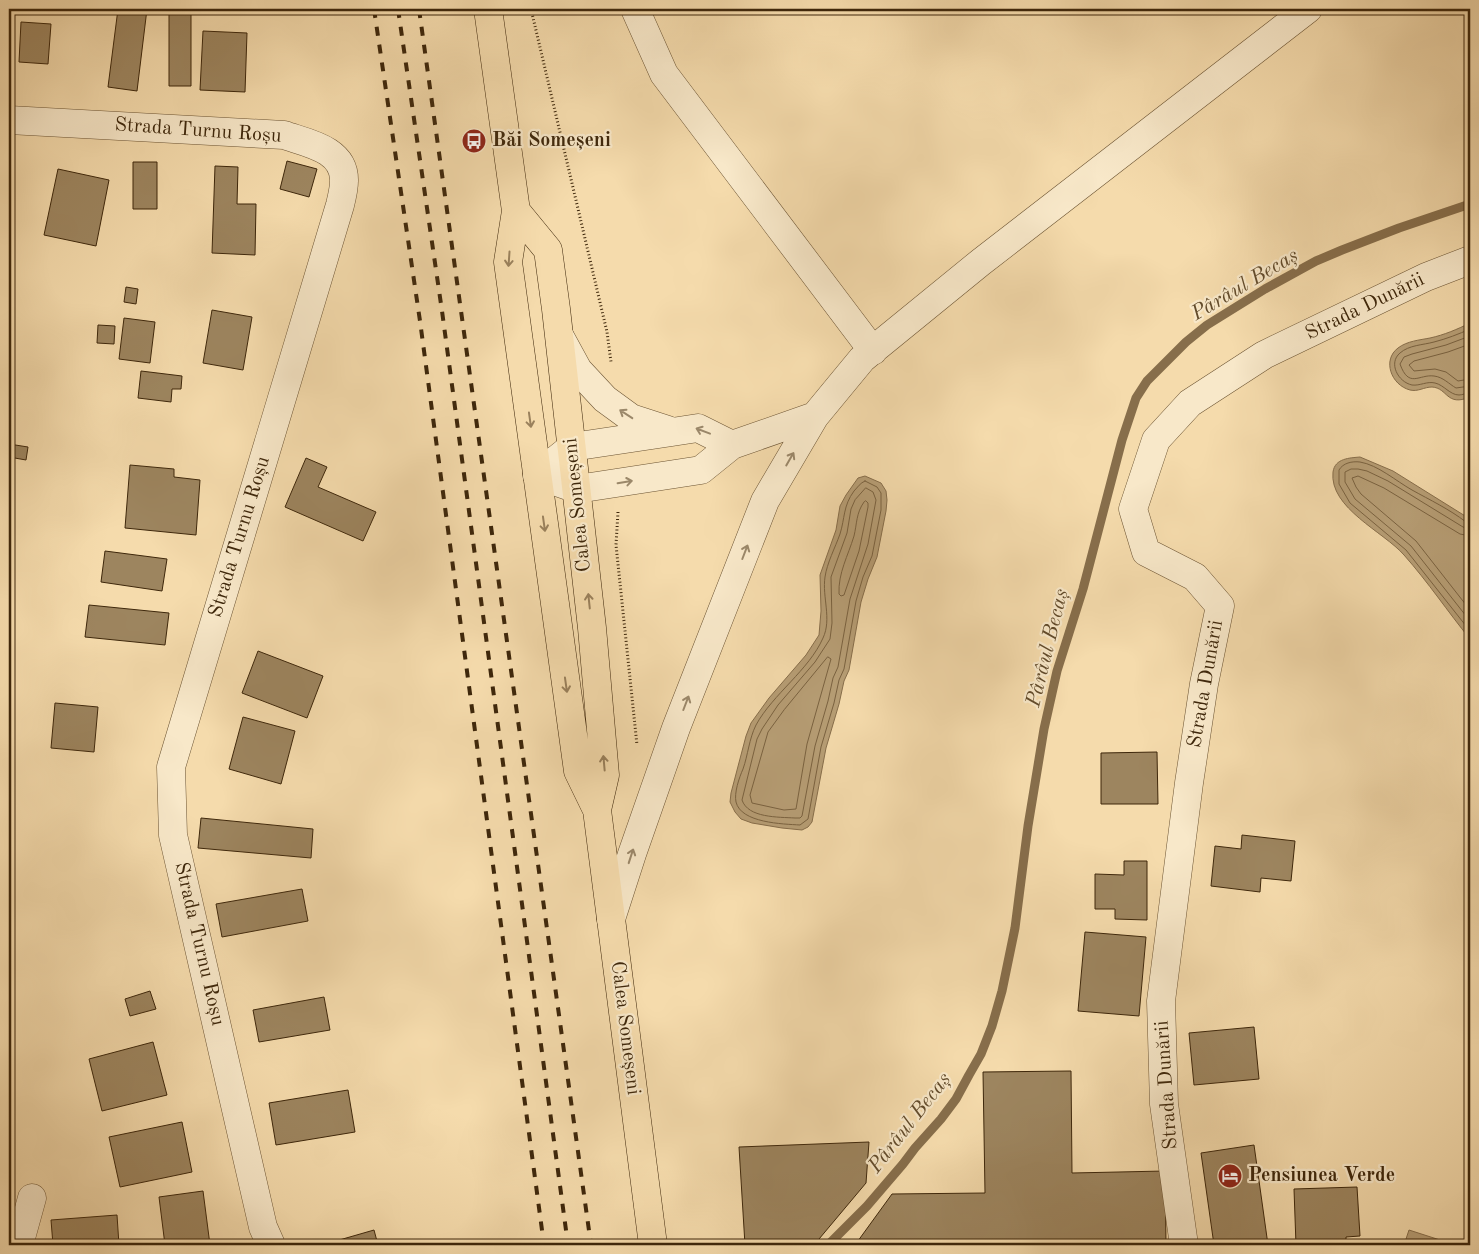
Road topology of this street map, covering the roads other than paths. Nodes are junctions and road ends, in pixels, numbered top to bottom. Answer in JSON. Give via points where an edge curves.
{"nodes":[{"id":1,"x":488,"y":9,"type":"edge"},
{"id":2,"x":635,"y":9,"type":"edge"},
{"id":3,"x":1308,"y":9,"type":"edge"},
{"id":4,"x":9,"y":120,"type":"edge"},
{"id":5,"x":516,"y":211,"type":"junction"},
{"id":6,"x":1470,"y":260,"type":"edge"},
{"id":7,"x":560,"y":336,"type":"junction"},
{"id":8,"x":873,"y":351,"type":"junction"},
{"id":9,"x":815,"y":416,"type":"junction"},
{"id":10,"x":672,"y":432,"type":"junction"},
{"id":11,"x":732,"y":445,"type":"junction"},
{"id":12,"x":572,"y":447,"type":"junction"},
{"id":13,"x":537,"y":476,"type":"junction"},
{"id":14,"x":577,"y":489,"type":"junction"},
{"id":15,"x":597,"y":810,"type":"junction"},
{"id":16,"x":611,"y":919,"type":"junction"},
{"id":17,"x":32,"y":1198,"type":"dead end"},
{"id":18,"x":19,"y":1245,"type":"edge"},
{"id":19,"x":271,"y":1245,"type":"edge"},
{"id":20,"x":653,"y":1245,"type":"edge"},
{"id":21,"x":1184,"y":1245,"type":"edge"}],
"edges":[{"from":1,"to":5,"type":"main road","name":"Calea Someșeni"},
{"from":2,"to":8,"type":"street","via":[[664,74]]},
{"from":3,"to":8,"type":"street","via":[[981,262]]},
{"from":4,"to":19,"type":"street","name":"Strada Turnu Roșu","via":[[284,135],[325,149],[339,161],[344,180],[340,205],[170,767],[174,835],[264,1227]]},
{"from":5,"to":7,"type":"main road","name":"Calea Someșeni","via":[[548,250]]},
{"from":5,"to":13,"type":"main road","name":"Calea Someșeni","one_way":true,"via":[[508,262]]},
{"from":6,"to":21,"type":"street","name":"Strada Dunării","via":[[1264,356],[1190,403],[1156,440],[1133,509],[1146,552],[1195,577],[1220,606],[1189,783],[1161,1001],[1164,1104]]},
{"from":10,"to":7,"type":"street","one_way":true,"via":[[631,418],[605,398],[578,370]]},
{"from":7,"to":12,"type":"main road","name":"Calea Someșeni"},
{"from":8,"to":9,"type":"street","via":[[862,359]]},
{"from":9,"to":11,"type":"street"},
{"from":16,"to":9,"type":"street","one_way":true,"via":[[676,728],[765,501]]},
{"from":11,"to":10,"type":"street","one_way":true,"via":[[698,428]]},
{"from":10,"to":12,"type":"street"},
{"from":14,"to":11,"type":"street","one_way":true,"via":[[701,470]]},
{"from":12,"to":13,"type":"street"},
{"from":12,"to":14,"type":"main road","name":"Calea Someșeni"},
{"from":13,"to":14,"type":"street"},
{"from":13,"to":15,"type":"main road","name":"Calea Someșeni","one_way":true,"via":[[578,771]]},
{"from":15,"to":14,"type":"main road","name":"Calea Someșeni","one_way":true,"via":[[605,775]]},
{"from":15,"to":16,"type":"main road","name":"Calea Someșeni"},
{"from":16,"to":20,"type":"main road","name":"Calea Someșeni"},
{"from":17,"to":18,"type":"street"}]}
